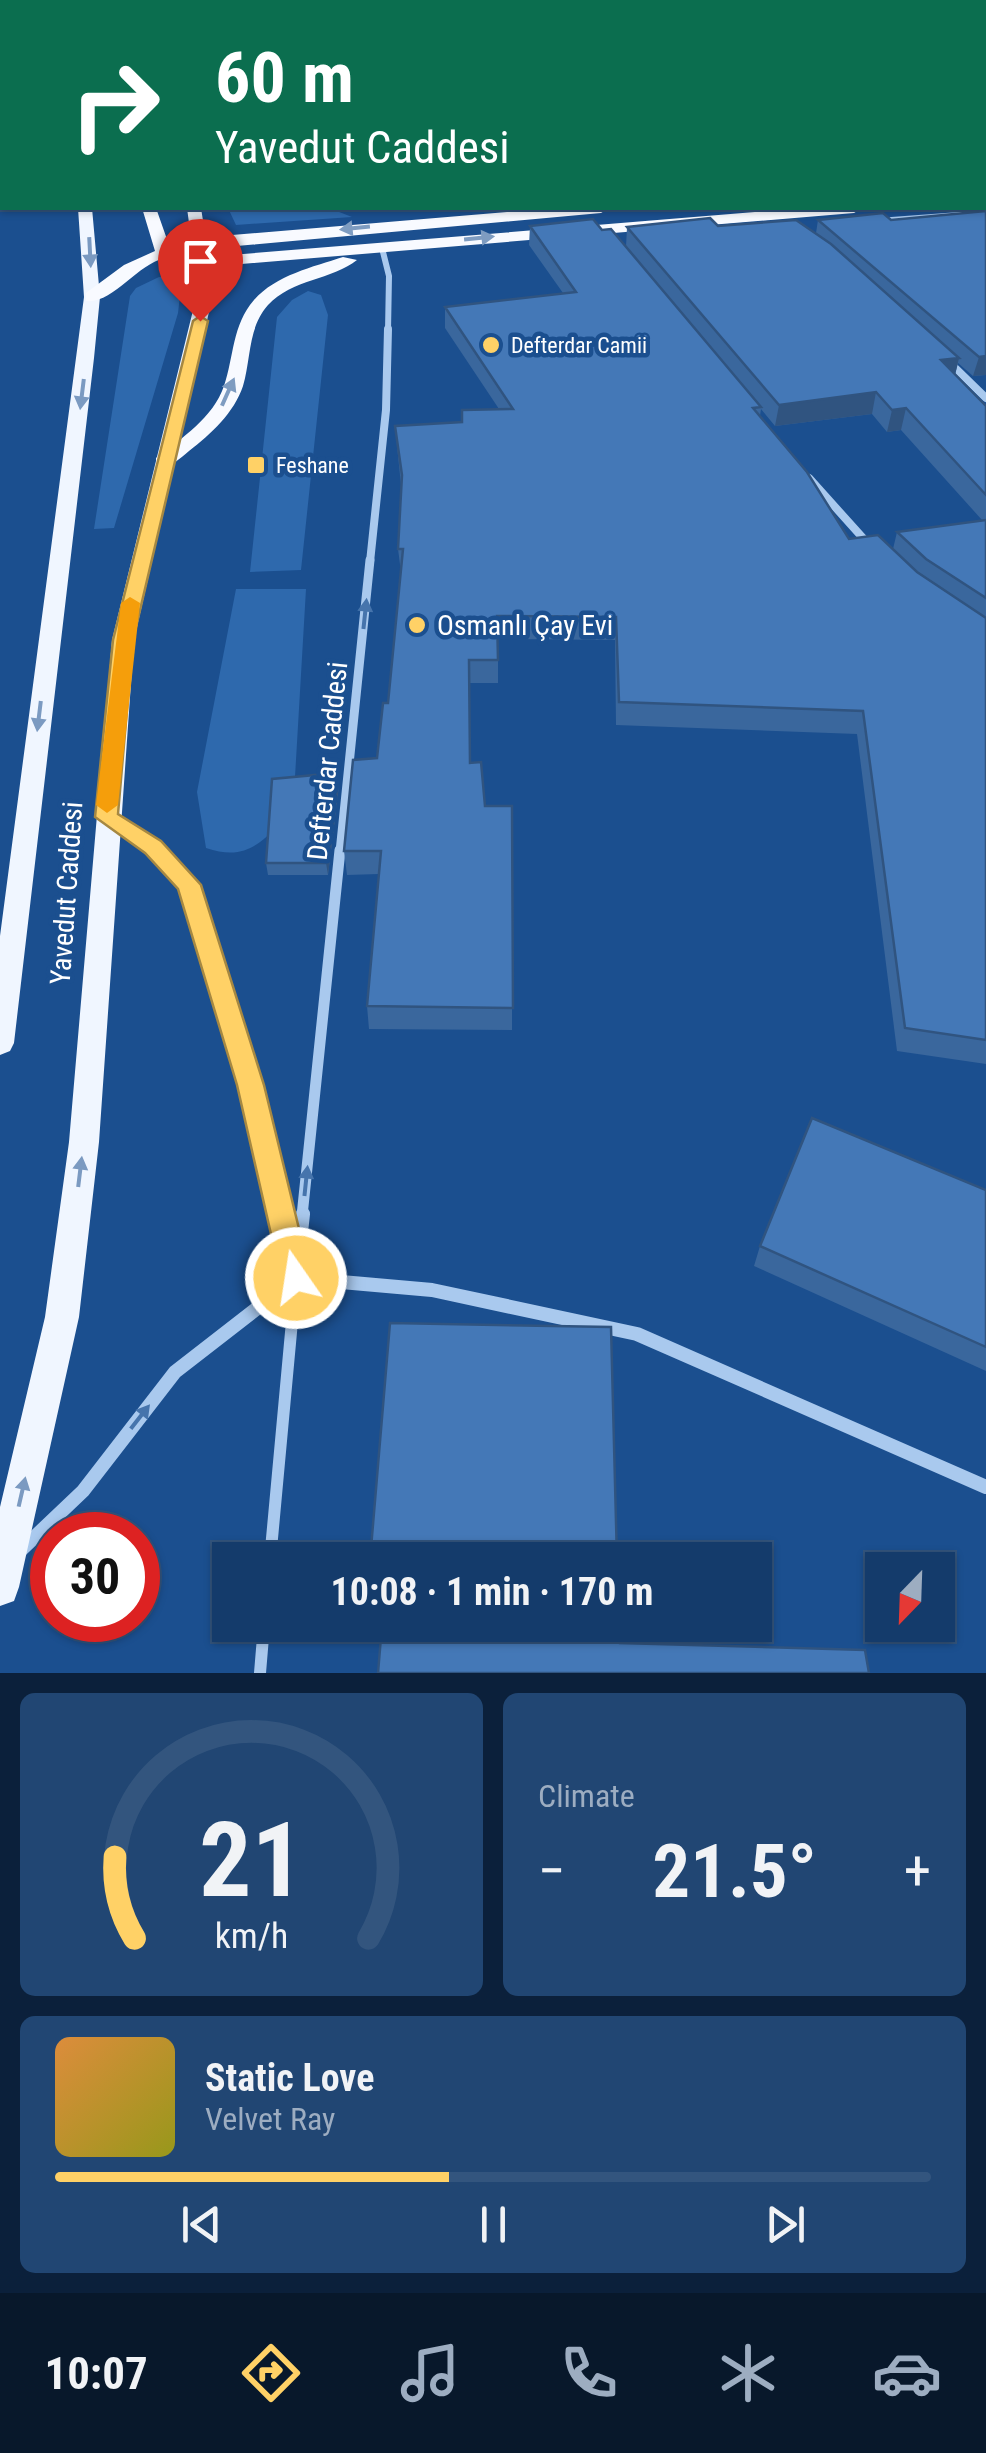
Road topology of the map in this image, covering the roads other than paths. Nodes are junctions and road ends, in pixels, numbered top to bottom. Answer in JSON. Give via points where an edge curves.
{"nodes":[{"id":1,"x":85,"y":210,"type":"edge"},
{"id":2,"x":151,"y":210,"type":"edge"},
{"id":3,"x":194,"y":210,"type":"edge"},
{"id":4,"x":411,"y":210,"type":"edge"},
{"id":5,"x":568,"y":210,"type":"edge"},
{"id":6,"x":828,"y":210,"type":"edge"},
{"id":7,"x":986,"y":213,"type":"edge"},
{"id":8,"x":487,"y":215,"type":"junction"},
{"id":9,"x":674,"y":222,"type":"junction"},
{"id":10,"x":868,"y":222,"type":"edge"},
{"id":11,"x":600,"y":228,"type":"junction"},
{"id":12,"x":716,"y":232,"type":"edge"},
{"id":13,"x":202,"y":242,"type":"junction"},
{"id":14,"x":613,"y":242,"type":"edge"},
{"id":15,"x":382,"y":248,"type":"junction"},
{"id":16,"x":163,"y":250,"type":"junction"},
{"id":17,"x":206,"y":262,"type":"junction"},
{"id":18,"x":92,"y":297,"type":"junction"},
{"id":19,"x":945,"y":358,"type":"edge"},
{"id":20,"x":986,"y":398,"type":"edge"},
{"id":21,"x":164,"y":462,"type":"junction"},
{"id":22,"x":796,"y":463,"type":"edge"},
{"id":23,"x":873,"y":548,"type":"edge"},
{"id":24,"x":106,"y":817,"type":"junction"},
{"id":25,"x":0,"y":1042,"type":"edge"},
{"id":26,"x":296,"y":1278,"type":"junction"},
{"id":27,"x":986,"y":1486,"type":"edge"},
{"id":28,"x":272,"y":1542,"type":"edge"},
{"id":29,"x":2,"y":1577,"type":"edge"},
{"id":30,"x":263,"y":1642,"type":"edge"},
{"id":31,"x":260,"y":1673,"type":"edge"}],
"edges":[{"from":1,"to":18,"type":"main road","name":"Yavedut Caddesi","one_way":true},
{"from":2,"to":16,"type":"highway"},
{"from":3,"to":13,"type":"main road","name":"Yavedut Caddesi"},
{"from":4,"to":8,"type":"highway"},
{"from":5,"to":8,"type":"highway"},
{"from":6,"to":9,"type":"highway"},
{"from":7,"to":10,"type":"street"},
{"from":8,"to":13,"type":"highway","one_way":true},
{"from":9,"to":11,"type":"highway"},
{"from":9,"to":12,"type":"street"},
{"from":11,"to":14,"type":"street"},
{"from":15,"to":11,"type":"highway","one_way":true},
{"from":13,"to":16,"type":"highway"},
{"from":13,"to":17,"type":"main road","name":"Yavedut Caddesi"},
{"from":15,"to":17,"type":"highway"},
{"from":21,"to":15,"type":"highway","one_way":true,"via":[[205,430],[229,397],[242,337],[262,300],[281,286]]},
{"from":26,"to":15,"type":"street","name":"Defterdar Caddesi","one_way":true,"via":[[386,394],[389,276]]},
{"from":16,"to":17,"type":"highway"},
{"from":16,"to":18,"type":"highway"},
{"from":17,"to":21,"type":"main road","name":"Yavedut Caddesi","via":[[200,321]]},
{"from":18,"to":25,"type":"main road","name":"Yavedut Caddesi","one_way":true},
{"from":19,"to":20,"type":"street"},
{"from":21,"to":24,"type":"main road","name":"Yavedut Caddesi","via":[[123,640]]},
{"from":22,"to":23,"type":"street"},
{"from":24,"to":26,"type":"street","via":[[153,847],[189,885],[250,1085]]},
{"from":29,"to":24,"type":"main road","name":"Yavedut Caddesi","one_way":true,"via":[[62,1317],[84,1142]]},
{"from":26,"to":27,"type":"street","via":[[432,1290],[636,1334]]},
{"from":26,"to":28,"type":"street"},
{"from":29,"to":26,"type":"street","one_way":true,"via":[[83,1492],[175,1372]]},
{"from":30,"to":31,"type":"street"}]}
